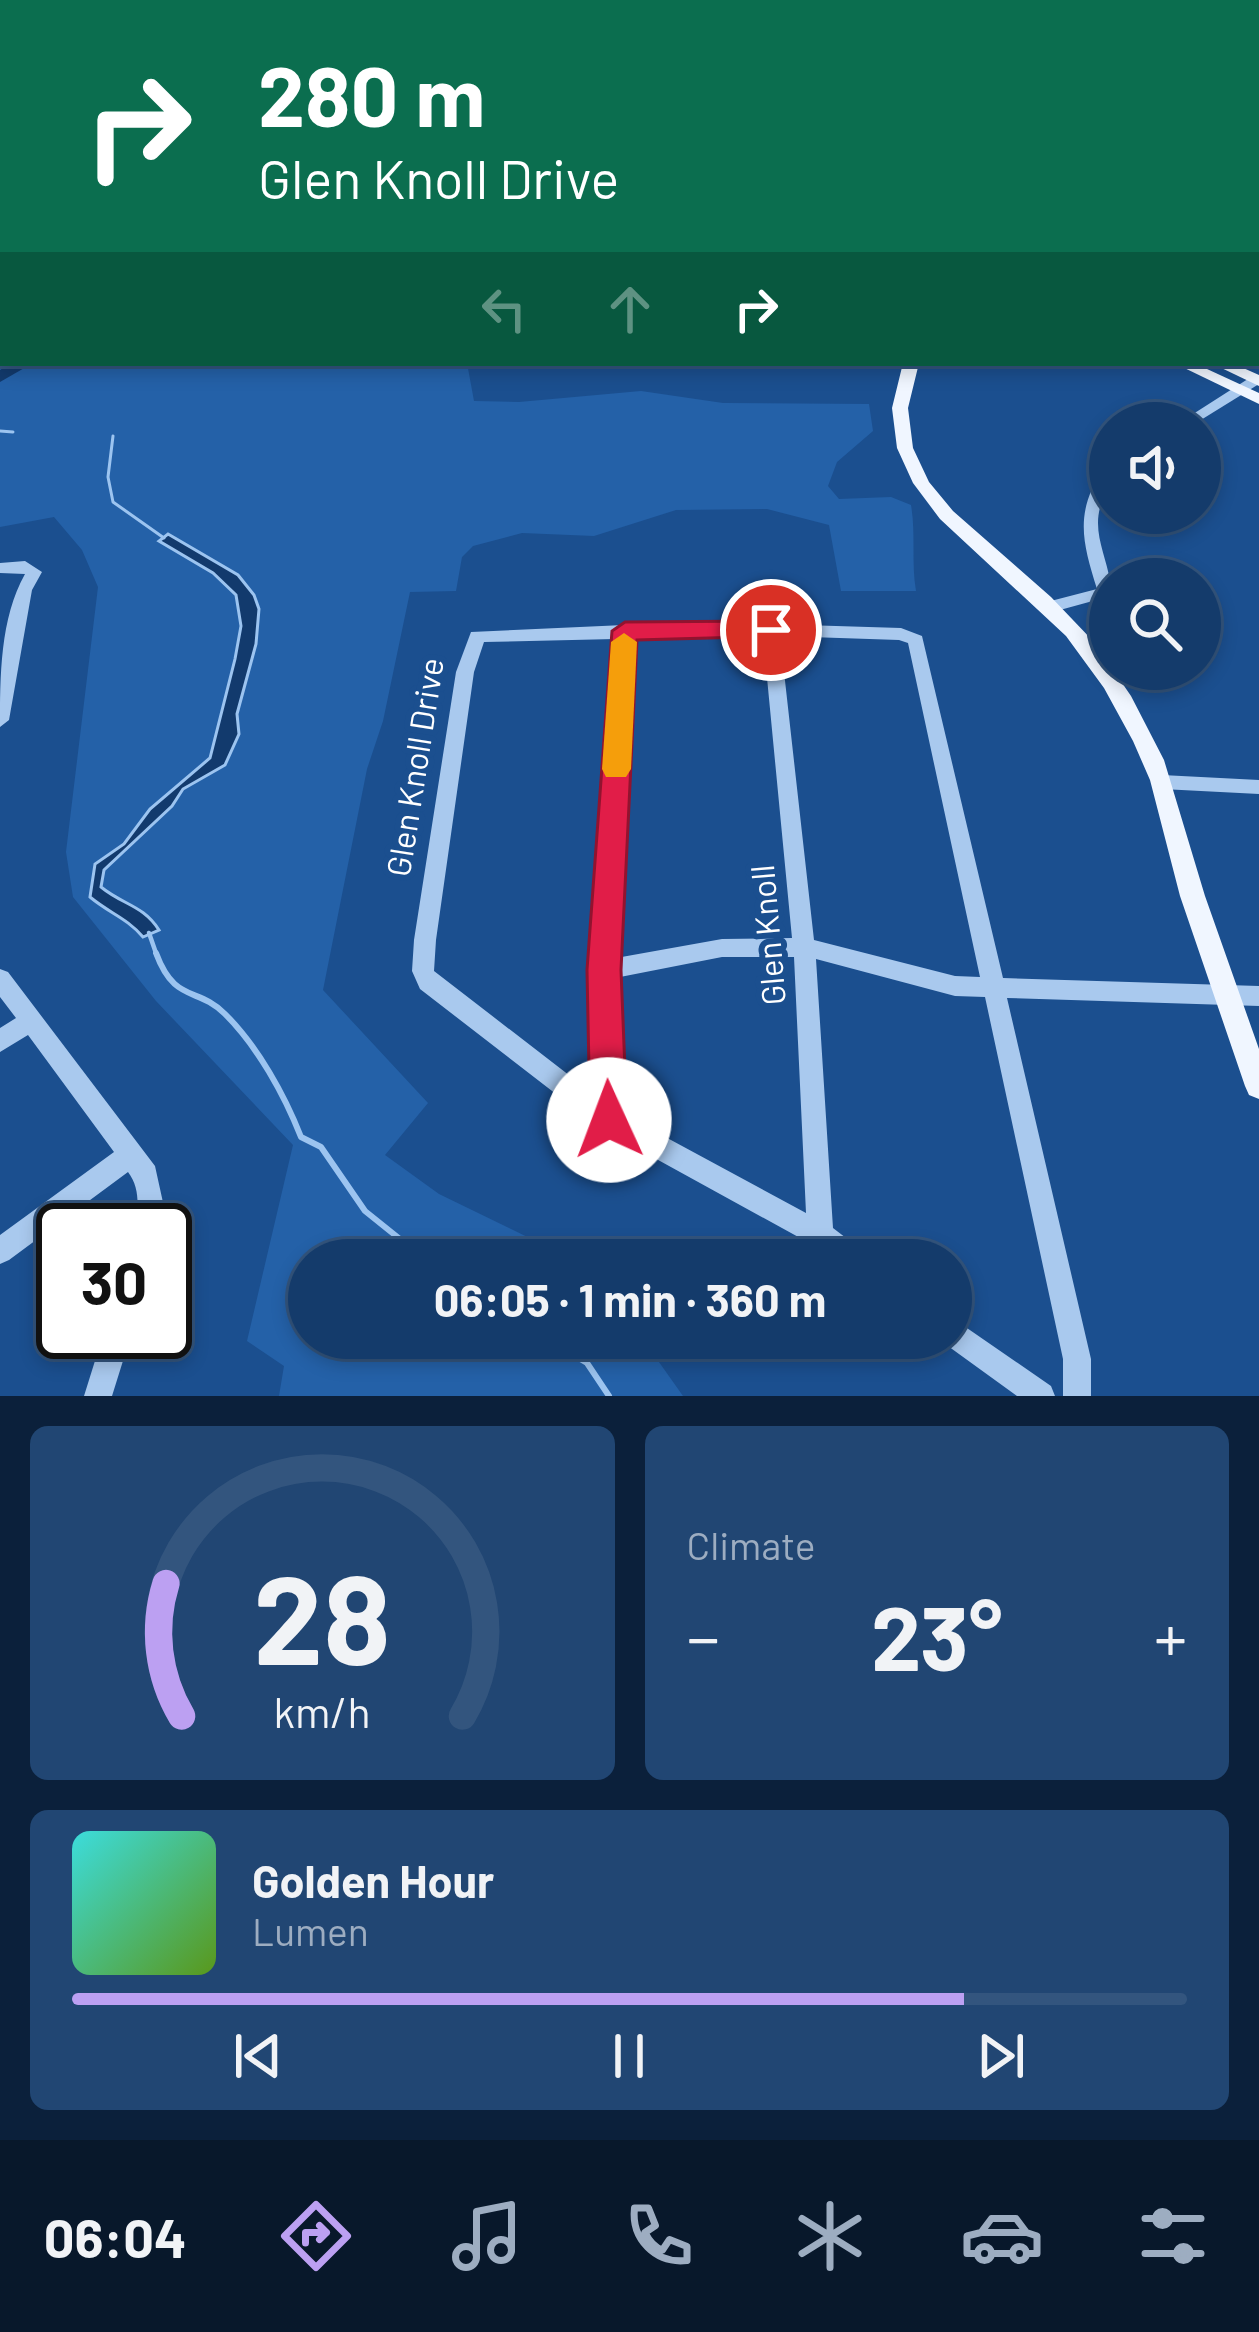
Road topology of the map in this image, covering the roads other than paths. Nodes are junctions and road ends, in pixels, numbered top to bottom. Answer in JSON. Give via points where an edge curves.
{"nodes":[{"id":1,"x":910,"y":366,"type":"edge"},
{"id":2,"x":1188,"y":366,"type":"edge"},
{"id":3,"x":1226,"y":366,"type":"edge"},
{"id":4,"x":1258,"y":381,"type":"edge"},
{"id":5,"x":1240,"y":391,"type":"junction"},
{"id":6,"x":1259,"y":400,"type":"edge"},
{"id":7,"x":1221,"y":402,"type":"edge"},
{"id":8,"x":0,"y":568,"type":"edge"},
{"id":9,"x":1089,"y":601,"type":"edge"},
{"id":10,"x":1049,"y":607,"type":"junction"},
{"id":11,"x":771,"y":630,"type":"junction"},
{"id":12,"x":625,"y":631,"type":"junction"},
{"id":13,"x":6,"y":659,"type":"edge"},
{"id":14,"x":0,"y":720,"type":"edge"},
{"id":15,"x":1162,"y":782,"type":"junction"},
{"id":16,"x":1259,"y":787,"type":"edge"},
{"id":17,"x":804,"y":947,"type":"junction"},
{"id":18,"x":604,"y":970,"type":"junction"},
{"id":19,"x":0,"y":979,"type":"edge"},
{"id":20,"x":994,"y":989,"type":"junction"},
{"id":21,"x":1226,"y":994,"type":"junction"},
{"id":22,"x":1259,"y":996,"type":"edge"},
{"id":23,"x":29,"y":1022,"type":"junction"},
{"id":24,"x":0,"y":1040,"type":"edge"},
{"id":25,"x":1259,"y":1086,"type":"edge"},
{"id":26,"x":609,"y":1120,"type":"junction"},
{"id":27,"x":132,"y":1154,"type":"junction"},
{"id":28,"x":149,"y":1203,"type":"edge"},
{"id":29,"x":820,"y":1235,"type":"junction"},
{"id":30,"x":825,"y":1239,"type":"edge"},
{"id":31,"x":0,"y":1250,"type":"edge"},
{"id":32,"x":972,"y":1345,"type":"edge"},
{"id":33,"x":110,"y":1359,"type":"edge"},
{"id":34,"x":98,"y":1396,"type":"edge"},
{"id":35,"x":1041,"y":1396,"type":"edge"},
{"id":36,"x":1077,"y":1396,"type":"edge"}],
"edges":[{"from":1,"to":10,"type":"main road","via":[[899,400],[900,439],[923,485],[946,516]]},
{"from":2,"to":5,"type":"main road"},
{"from":3,"to":4,"type":"main road"},
{"from":4,"to":5,"type":"street"},
{"from":5,"to":6,"type":"main road"},
{"from":5,"to":7,"type":"street"},
{"from":8,"to":13,"type":"street","via":[[34,572]]},
{"from":9,"to":10,"type":"street"},
{"from":10,"to":15,"type":"main road","via":[[1106,673]]},
{"from":11,"to":12,"type":"street","name":"Glen Knoll Drive"},
{"from":11,"to":17,"type":"street","name":"Glen Knoll"},
{"from":11,"to":20,"type":"street","name":"Glen Knoll Drive","via":[[916,640]]},
{"from":12,"to":18,"type":"street"},
{"from":12,"to":26,"type":"street","name":"Glen Knoll Drive","via":[[490,633],[472,641],[422,971]]},
{"from":13,"to":14,"type":"street"},
{"from":15,"to":16,"type":"street"},
{"from":15,"to":21,"type":"main road"},
{"from":17,"to":18,"type":"street","via":[[722,948]]},
{"from":17,"to":20,"type":"street"},
{"from":17,"to":29,"type":"street","name":"Glen Knoll"},
{"from":18,"to":26,"type":"street"},
{"from":19,"to":23,"type":"street"},
{"from":20,"to":21,"type":"street"},
{"from":20,"to":36,"type":"street","name":"Glen Knoll Drive","via":[[1077,1359]]},
{"from":21,"to":22,"type":"street"},
{"from":21,"to":25,"type":"main road"},
{"from":23,"to":24,"type":"street"},
{"from":23,"to":27,"type":"street"},
{"from":26,"to":29,"type":"street","name":"Glen Knoll Drive"},
{"from":27,"to":28,"type":"street"},
{"from":27,"to":31,"type":"street"},
{"from":29,"to":30,"type":"street","name":"Glen Knoll Drive"},
{"from":32,"to":35,"type":"street"},
{"from":33,"to":34,"type":"street"}]}
